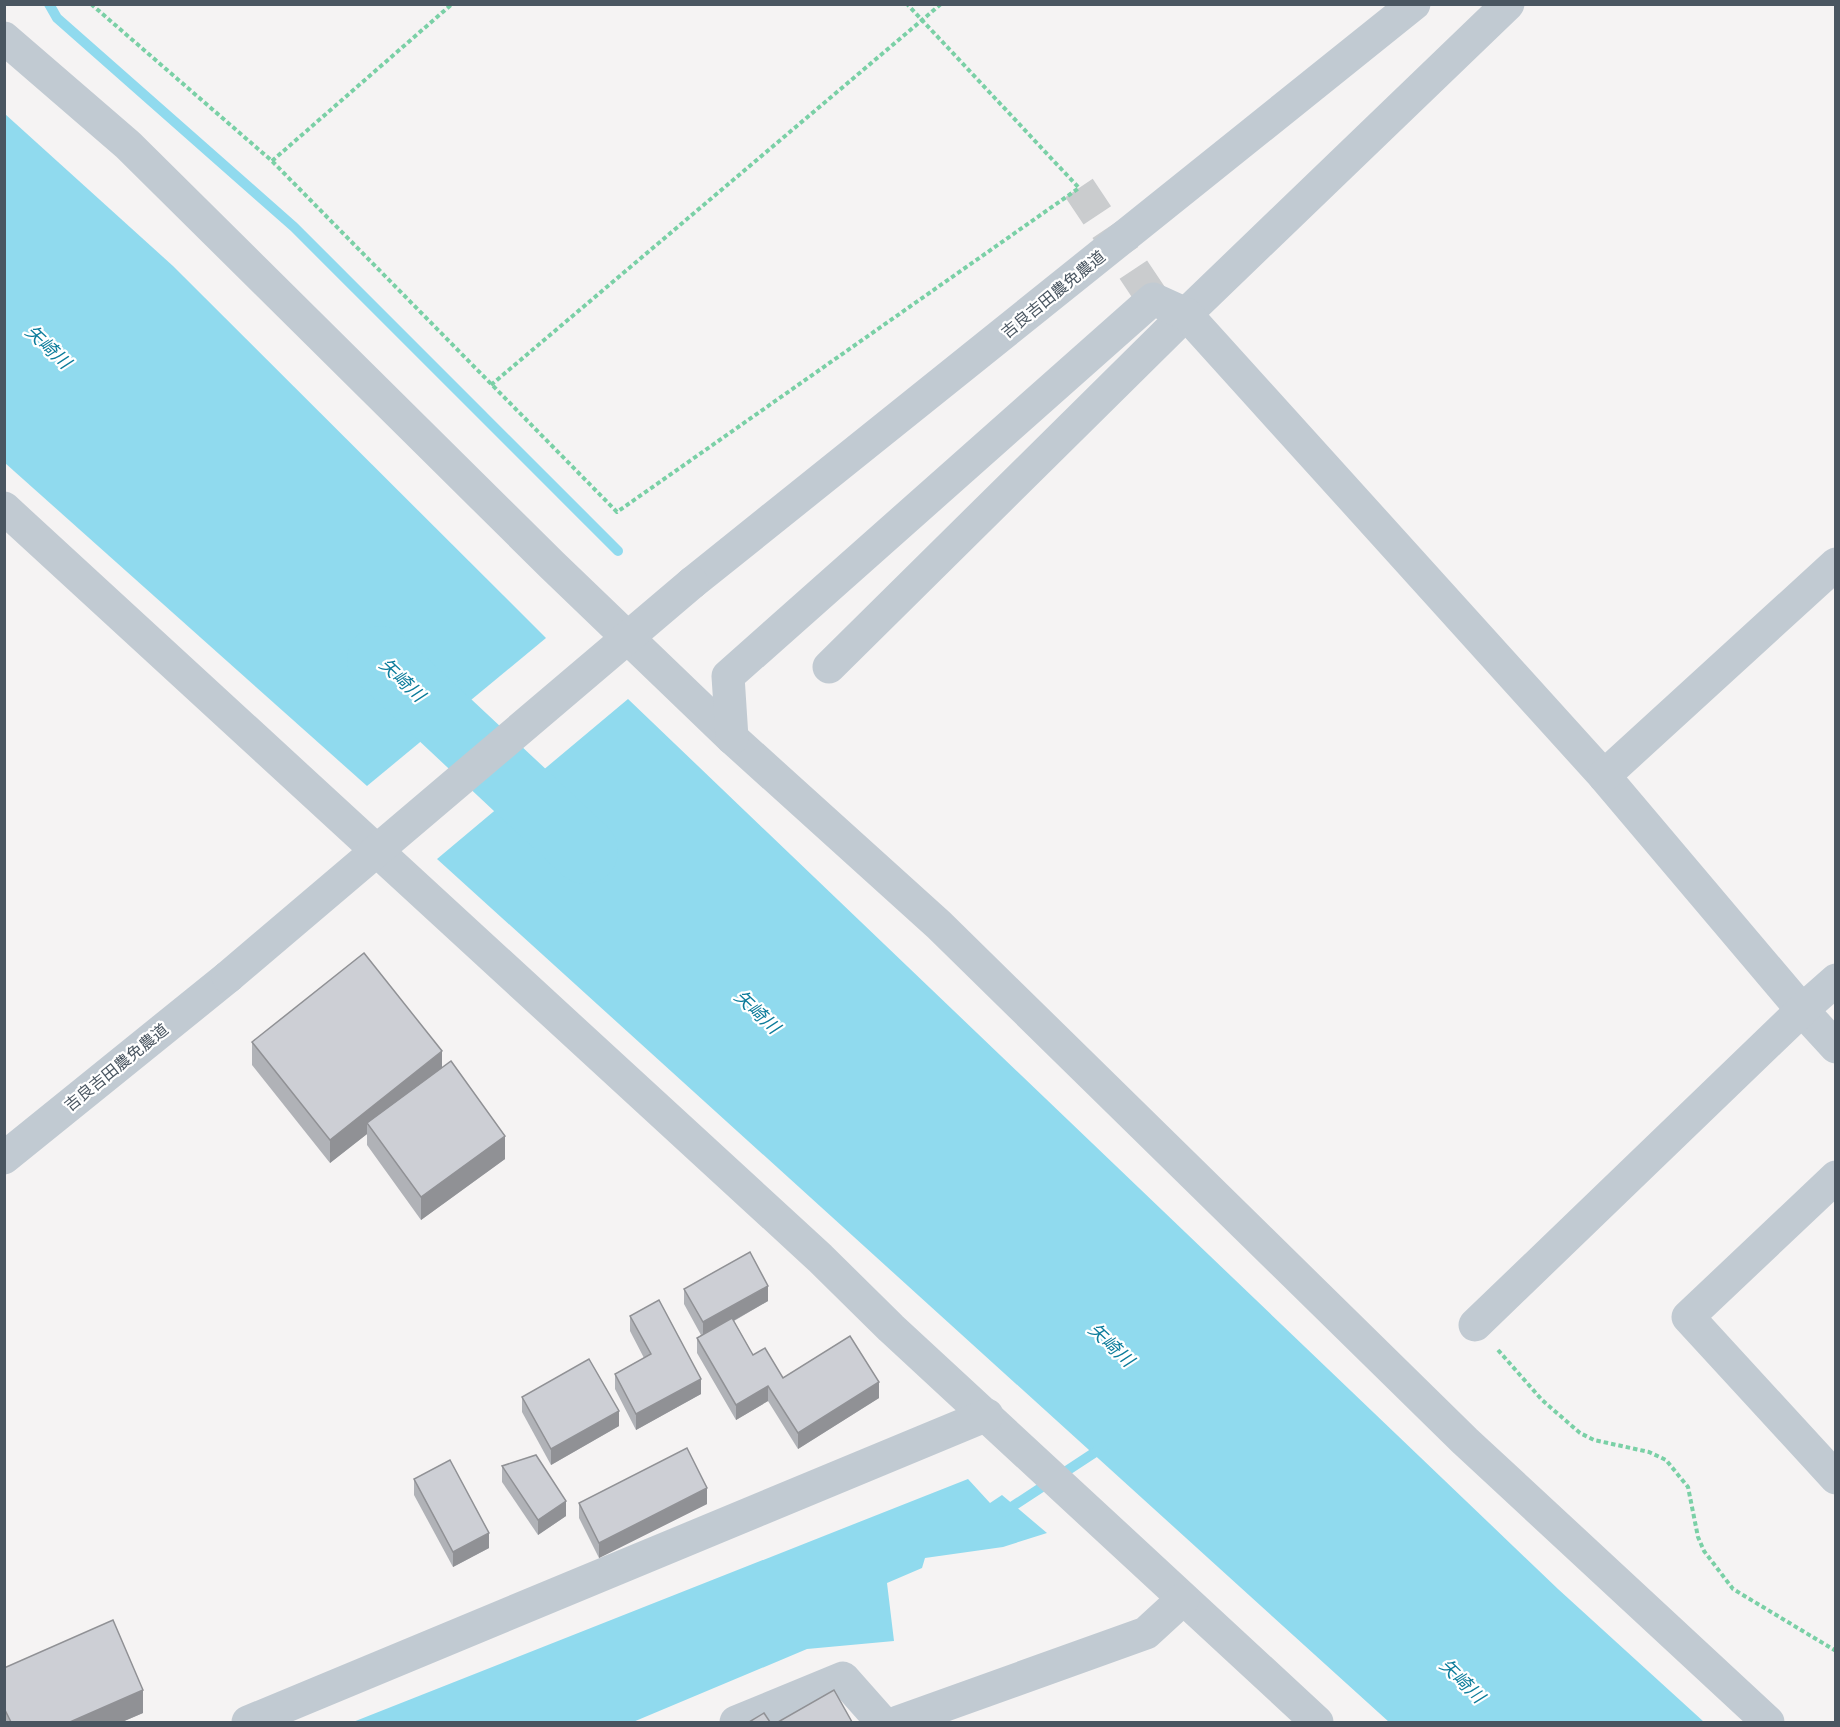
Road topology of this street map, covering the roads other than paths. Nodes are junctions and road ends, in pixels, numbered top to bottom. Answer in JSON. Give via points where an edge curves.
{"nodes":[{"id":1,"x":1414,"y":4,"type":"edge"},
{"id":2,"x":1508,"y":4,"type":"edge"},
{"id":3,"x":4,"y":38,"type":"edge"},
{"id":4,"x":1186,"y":314,"type":"junction"},
{"id":5,"x":4,"y":508,"type":"edge"},
{"id":6,"x":1836,"y":564,"type":"edge"},
{"id":7,"x":829,"y":667,"type":"dead end"},
{"id":8,"x":732,"y":738,"type":"junction"},
{"id":9,"x":1604,"y":776,"type":"junction"},
{"id":10,"x":1836,"y":980,"type":"edge"},
{"id":11,"x":1802,"y":1010,"type":"junction"},
{"id":12,"x":1836,"y":1047,"type":"edge"},
{"id":13,"x":4,"y":1158,"type":"edge"},
{"id":14,"x":1836,"y":1177,"type":"edge"},
{"id":15,"x":1475,"y":1325,"type":"road end"},
{"id":16,"x":987,"y":1415,"type":"junction"},
{"id":17,"x":1836,"y":1478,"type":"edge"},
{"id":18,"x":1183,"y":1599,"type":"junction"},
{"id":19,"x":248,"y":1722,"type":"edge"},
{"id":20,"x":736,"y":1722,"type":"edge"},
{"id":21,"x":882,"y":1722,"type":"edge"},
{"id":22,"x":898,"y":1722,"type":"edge"},
{"id":23,"x":1317,"y":1722,"type":"edge"},
{"id":24,"x":1768,"y":1722,"type":"edge"}],
"edges":[{"from":1,"to":13,"type":"street","name":"吉良吉田農免農道","bridge":true,"via":[[692,583],[228,977]]},
{"from":2,"to":4,"type":"street"},
{"from":3,"to":8,"type":"street","via":[[128,145]]},
{"from":4,"to":7,"type":"street"},
{"from":4,"to":8,"type":"street","via":[[1153,299],[728,676]]},
{"from":4,"to":9,"type":"street"},
{"from":5,"to":16,"type":"street"},
{"from":6,"to":9,"type":"street"},
{"from":8,"to":24,"type":"street","via":[[939,925],[1465,1441]]},
{"from":9,"to":11,"type":"street"},
{"from":10,"to":11,"type":"street"},
{"from":11,"to":12,"type":"street"},
{"from":11,"to":15,"type":"street"},
{"from":14,"to":17,"type":"street","via":[[1688,1317]]},
{"from":16,"to":18,"type":"street"},
{"from":16,"to":19,"type":"street"},
{"from":18,"to":22,"type":"street","via":[[1146,1633]]},
{"from":18,"to":23,"type":"street"},
{"from":20,"to":21,"type":"street","via":[[843,1678]]}]}
